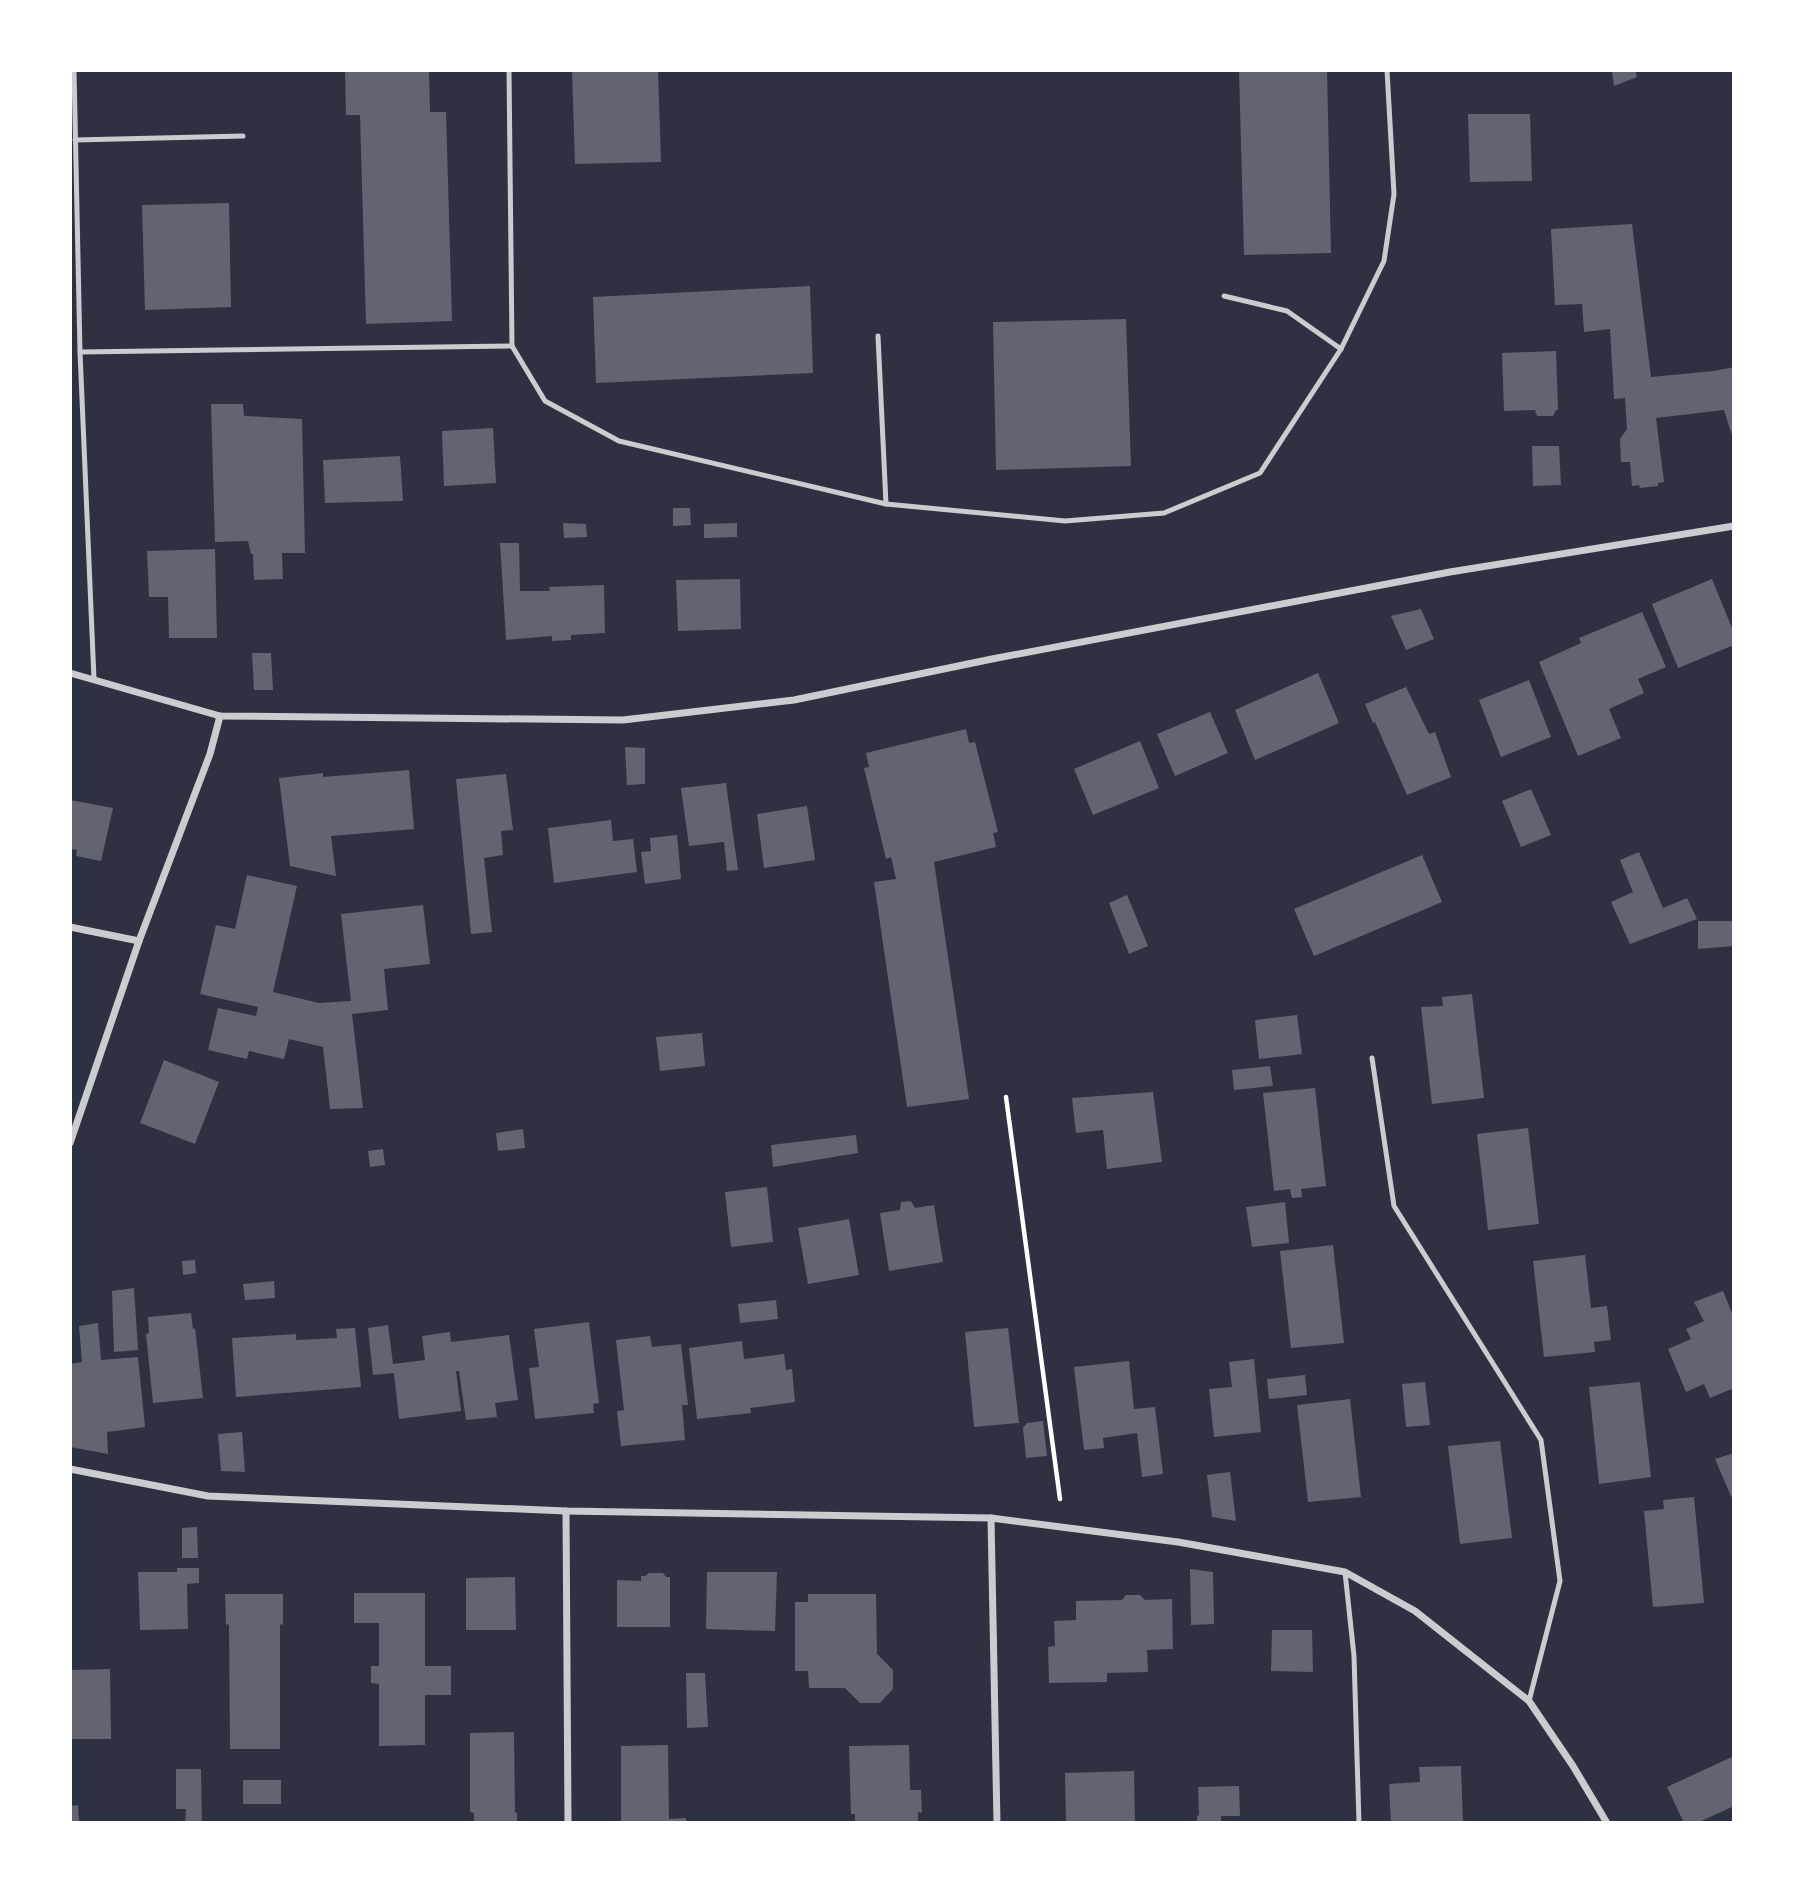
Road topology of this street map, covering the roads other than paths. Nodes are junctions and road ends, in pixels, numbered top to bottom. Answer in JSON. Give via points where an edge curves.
{"nodes":[{"id":1,"x":74,"y":70,"type":"edge"},
{"id":2,"x":509,"y":70,"type":"edge"},
{"id":3,"x":1387,"y":70,"type":"edge"},
{"id":4,"x":243,"y":136,"type":"dead end"},
{"id":5,"x":75,"y":139,"type":"junction"},
{"id":6,"x":70,"y":246,"type":"edge"},
{"id":7,"x":77,"y":247,"type":"junction"},
{"id":8,"x":1224,"y":296,"type":"dead end"},
{"id":9,"x":878,"y":337,"type":"dead end"},
{"id":10,"x":512,"y":346,"type":"junction"},
{"id":11,"x":1341,"y":349,"type":"junction"},
{"id":12,"x":80,"y":352,"type":"junction"},
{"id":13,"x":886,"y":504,"type":"junction"},
{"id":14,"x":1734,"y":526,"type":"edge"},
{"id":15,"x":70,"y":673,"type":"edge"},
{"id":16,"x":94,"y":679,"type":"junction"},
{"id":17,"x":220,"y":716,"type":"junction"},
{"id":18,"x":70,"y":927,"type":"edge"},
{"id":19,"x":139,"y":941,"type":"junction"},
{"id":20,"x":1372,"y":1058,"type":"dead end"},
{"id":21,"x":70,"y":1143,"type":"edge"},
{"id":22,"x":70,"y":1469,"type":"edge"},
{"id":23,"x":566,"y":1511,"type":"junction"},
{"id":24,"x":991,"y":1518,"type":"junction"},
{"id":25,"x":1345,"y":1572,"type":"junction"},
{"id":26,"x":1529,"y":1702,"type":"junction"},
{"id":27,"x":568,"y":1823,"type":"edge"},
{"id":28,"x":997,"y":1823,"type":"edge"},
{"id":29,"x":1359,"y":1823,"type":"edge"},
{"id":30,"x":1606,"y":1823,"type":"edge"}],
"edges":[{"from":1,"to":5,"type":"lane"},
{"from":2,"to":10,"type":"lane"},
{"from":3,"to":11,"type":"lane","via":[[1394,194],[1384,261]]},
{"from":4,"to":5,"type":"lane"},
{"from":5,"to":7,"type":"lane"},
{"from":6,"to":7,"type":"lane"},
{"from":7,"to":12,"type":"lane"},
{"from":8,"to":11,"type":"lane","via":[[1287,311]]},
{"from":9,"to":13,"type":"lane"},
{"from":10,"to":12,"type":"lane"},
{"from":10,"to":13,"type":"lane","via":[[545,401],[619,441]]},
{"from":11,"to":13,"type":"lane","via":[[1260,473],[1164,513],[1065,521]]},
{"from":12,"to":16,"type":"lane"},
{"from":14,"to":17,"type":"street","via":[[1450,572],[794,700],[623,720]]},
{"from":15,"to":16,"type":"street"},
{"from":16,"to":17,"type":"street"},
{"from":17,"to":19,"type":"street"},
{"from":18,"to":19,"type":"street"},
{"from":19,"to":21,"type":"street"},
{"from":20,"to":26,"type":"lane","via":[[1394,1206],[1541,1440],[1560,1581]]},
{"from":22,"to":23,"type":"street","via":[[208,1496]]},
{"from":23,"to":24,"type":"street"},
{"from":23,"to":27,"type":"street"},
{"from":24,"to":25,"type":"street","via":[[1178,1542]]},
{"from":24,"to":28,"type":"street"},
{"from":25,"to":26,"type":"street","via":[[1415,1611]]},
{"from":25,"to":29,"type":"lane","via":[[1354,1656]]},
{"from":26,"to":30,"type":"street"}]}
